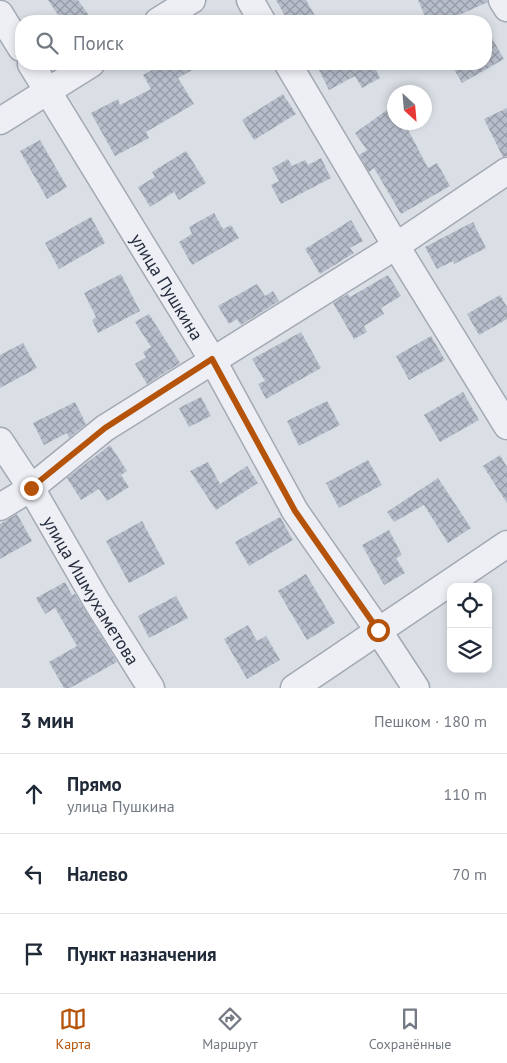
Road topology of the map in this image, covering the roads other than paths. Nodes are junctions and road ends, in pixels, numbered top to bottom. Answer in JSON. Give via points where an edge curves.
{"nodes":[{"id":1,"x":192,"y":0,"type":"edge"},
{"id":2,"x":250,"y":0,"type":"edge"},
{"id":3,"x":502,"y":0,"type":"edge"},
{"id":4,"x":507,"y":8,"type":"edge"},
{"id":5,"x":0,"y":14,"type":"edge"},
{"id":6,"x":168,"y":15,"type":"edge"},
{"id":7,"x":259,"y":15,"type":"edge"},
{"id":8,"x":15,"y":38,"type":"edge"},
{"id":9,"x":35,"y":70,"type":"edge"},
{"id":10,"x":81,"y":70,"type":"edge"},
{"id":11,"x":292,"y":70,"type":"edge"},
{"id":12,"x":48,"y":91,"type":"junction"},
{"id":13,"x":0,"y":121,"type":"edge"},
{"id":14,"x":507,"y":172,"type":"edge"},
{"id":15,"x":396,"y":246,"type":"junction"},
{"id":16,"x":212,"y":359,"type":"junction"},
{"id":17,"x":507,"y":426,"type":"edge"},
{"id":18,"x":0,"y":441,"type":"edge"},
{"id":19,"x":31,"y":488,"type":"junction"},
{"id":20,"x":0,"y":508,"type":"edge"},
{"id":21,"x":507,"y":544,"type":"edge"},
{"id":22,"x":378,"y":630,"type":"junction"},
{"id":23,"x":151,"y":688,"type":"edge"},
{"id":24,"x":294,"y":688,"type":"edge"},
{"id":25,"x":416,"y":688,"type":"edge"}],
"edges":[{"from":1,"to":6,"type":"street"},
{"from":2,"to":7,"type":"street"},
{"from":3,"to":4,"type":"street"},
{"from":5,"to":8,"type":"street"},
{"from":9,"to":12,"type":"street","name":"улица Пушкина"},
{"from":10,"to":12,"type":"street"},
{"from":11,"to":15,"type":"street"},
{"from":12,"to":13,"type":"street"},
{"from":12,"to":16,"type":"street","name":"улица Пушкина"},
{"from":14,"to":15,"type":"street"},
{"from":15,"to":16,"type":"street"},
{"from":15,"to":17,"type":"street"},
{"from":16,"to":19,"type":"street","via":[[105,428]]},
{"from":16,"to":22,"type":"street","name":"улица Пушкина","via":[[295,511]]},
{"from":18,"to":19,"type":"street","name":"улица Ишмухаметова"},
{"from":19,"to":20,"type":"street"},
{"from":19,"to":23,"type":"street","name":"улица Ишмухаметова"},
{"from":21,"to":22,"type":"street"},
{"from":22,"to":24,"type":"street"},
{"from":22,"to":25,"type":"street","name":"улица Пушкина"}]}
